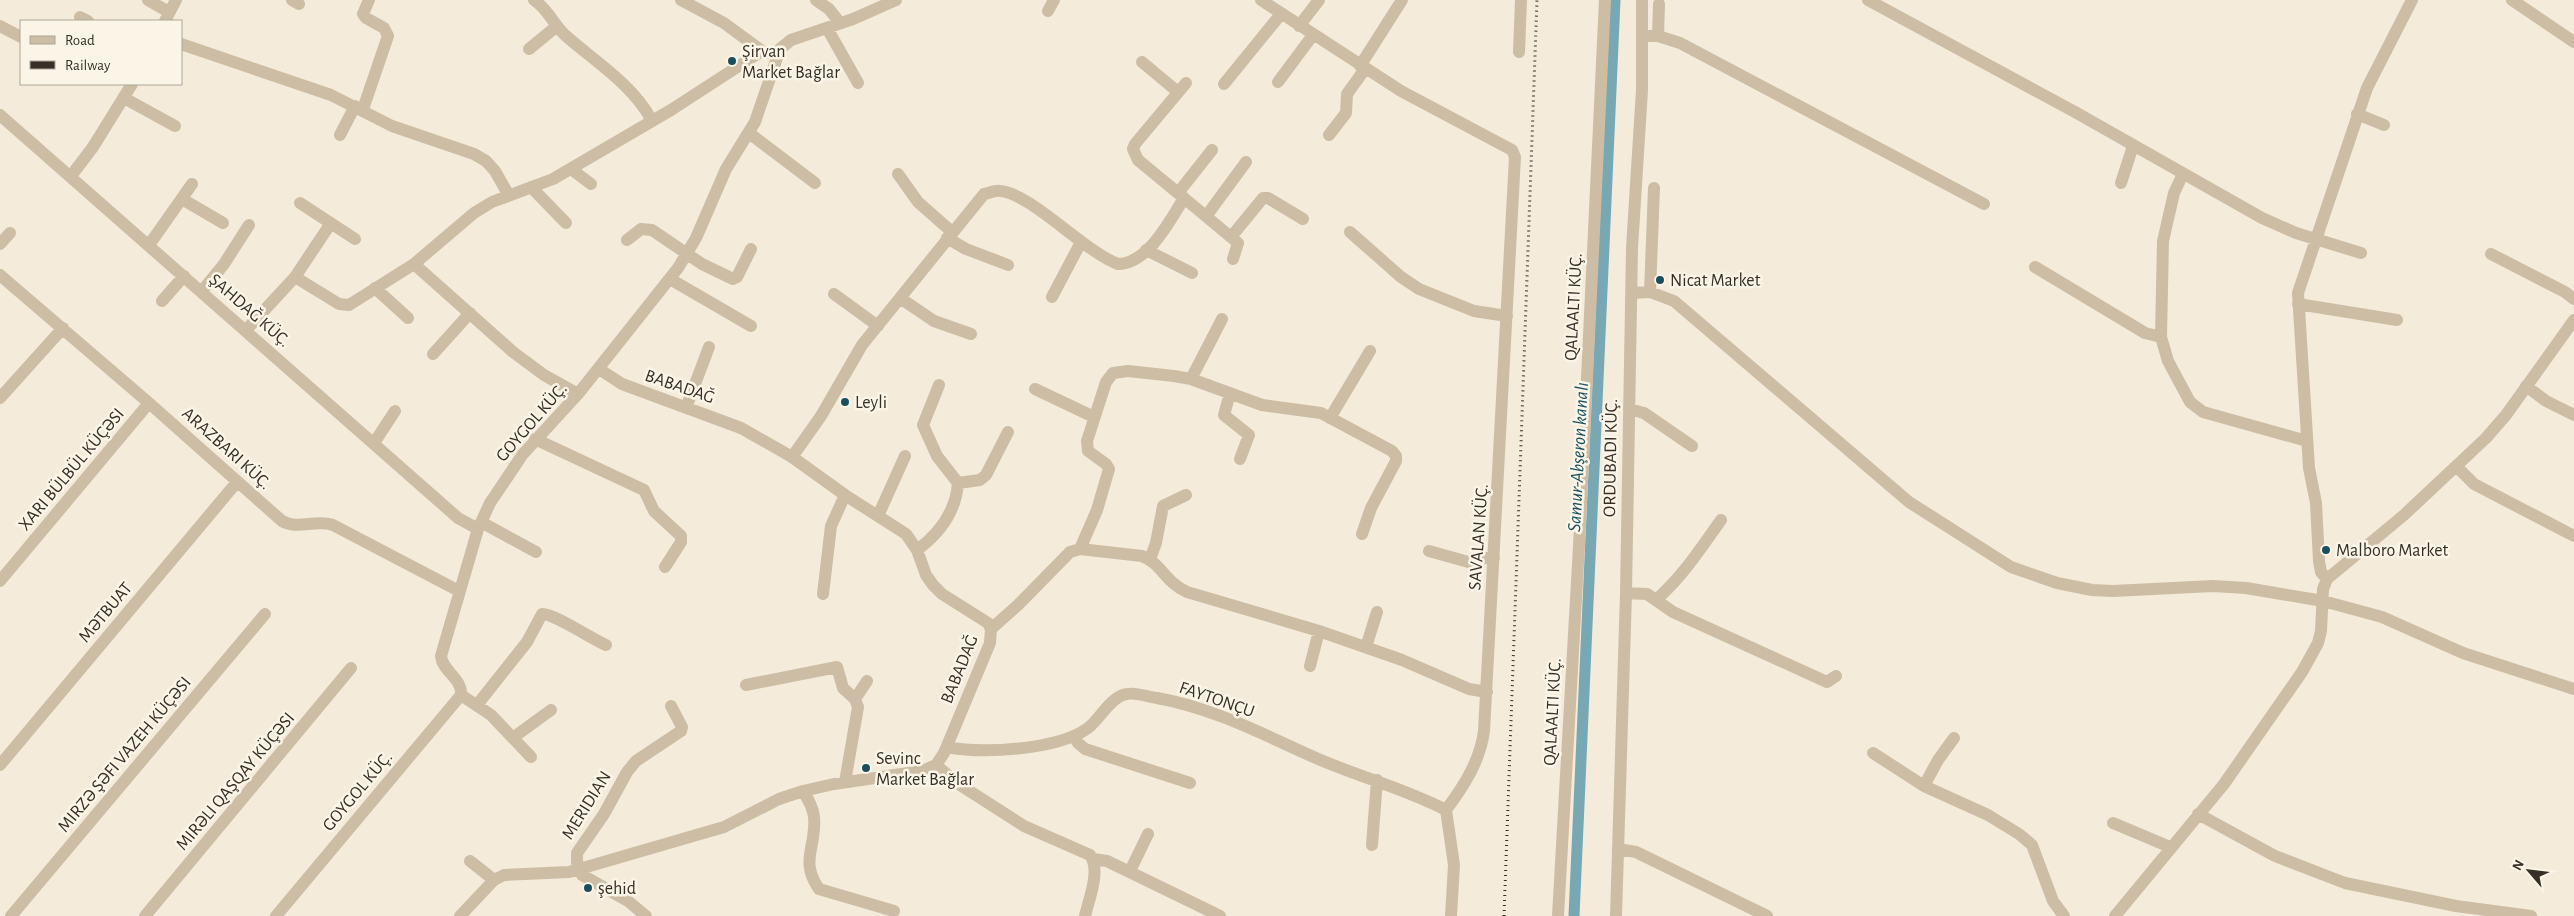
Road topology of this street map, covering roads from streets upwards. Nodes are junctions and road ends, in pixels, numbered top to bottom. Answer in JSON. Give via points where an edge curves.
{"nodes":[{"id":1,"x":148,"y":0,"type":"edge"},
{"id":2,"x":176,"y":0,"type":"edge"},
{"id":3,"x":369,"y":0,"type":"edge"},
{"id":4,"x":534,"y":0,"type":"edge"},
{"id":5,"x":681,"y":0,"type":"edge"},
{"id":6,"x":816,"y":0,"type":"edge"},
{"id":7,"x":896,"y":0,"type":"edge"},
{"id":8,"x":1261,"y":0,"type":"edge"},
{"id":9,"x":1319,"y":0,"type":"edge"},
{"id":10,"x":1402,"y":0,"type":"edge"},
{"id":11,"x":1520,"y":0,"type":"edge"},
{"id":12,"x":1605,"y":0,"type":"edge"},
{"id":13,"x":1642,"y":0,"type":"edge"},
{"id":14,"x":1868,"y":0,"type":"edge"},
{"id":15,"x":2412,"y":0,"type":"edge"},
{"id":16,"x":2512,"y":0,"type":"edge"},
{"id":17,"x":1659,"y":4,"type":"dead end"},
{"id":18,"x":1281,"y":14,"type":"junction"},
{"id":19,"x":167,"y":17,"type":"edge"},
{"id":20,"x":840,"y":23,"type":"junction"},
{"id":21,"x":0,"y":26,"type":"edge"},
{"id":22,"x":557,"y":26,"type":"junction"},
{"id":23,"x":1299,"y":26,"type":"junction"},
{"id":24,"x":827,"y":28,"type":"junction"},
{"id":25,"x":1312,"y":35,"type":"junction"},
{"id":26,"x":20,"y":36,"type":"edge"},
{"id":27,"x":1643,"y":36,"type":"junction"},
{"id":28,"x":1658,"y":36,"type":"junction"},
{"id":29,"x":2574,"y":42,"type":"edge"},
{"id":30,"x":182,"y":44,"type":"edge"},
{"id":31,"x":529,"y":48,"type":"dead end"},
{"id":32,"x":762,"y":51,"type":"junction"},
{"id":33,"x":1519,"y":52,"type":"dead end"},
{"id":34,"x":776,"y":55,"type":"junction"},
{"id":35,"x":1142,"y":62,"type":"dead end"},
{"id":36,"x":1363,"y":68,"type":"junction"},
{"id":37,"x":1278,"y":82,"type":"dead end"},
{"id":38,"x":858,"y":83,"type":"dead end"},
{"id":39,"x":1224,"y":84,"type":"dead end"},
{"id":40,"x":131,"y":85,"type":"edge"},
{"id":41,"x":124,"y":98,"type":"junction"},
{"id":42,"x":359,"y":108,"type":"junction"},
{"id":43,"x":2357,"y":114,"type":"junction"},
{"id":44,"x":652,"y":119,"type":"junction"},
{"id":45,"x":2,"y":122,"type":"edge"},
{"id":46,"x":2384,"y":125,"type":"dead end"},
{"id":47,"x":175,"y":126,"type":"dead end"},
{"id":48,"x":749,"y":133,"type":"junction"},
{"id":49,"x":340,"y":135,"type":"dead end"},
{"id":50,"x":1329,"y":135,"type":"dead end"},
{"id":51,"x":2133,"y":146,"type":"junction"},
{"id":52,"x":1212,"y":150,"type":"dead end"},
{"id":53,"x":1246,"y":162,"type":"dead end"},
{"id":54,"x":570,"y":169,"type":"junction"},
{"id":55,"x":898,"y":174,"type":"dead end"},
{"id":56,"x":2183,"y":174,"type":"junction"},
{"id":57,"x":70,"y":176,"type":"junction"},
{"id":58,"x":815,"y":183,"type":"dead end"},
{"id":59,"x":2121,"y":183,"type":"dead end"},
{"id":60,"x":192,"y":184,"type":"dead end"},
{"id":61,"x":591,"y":184,"type":"dead end"},
{"id":62,"x":530,"y":187,"type":"junction"},
{"id":63,"x":1654,"y":188,"type":"dead end"},
{"id":64,"x":508,"y":194,"type":"junction"},
{"id":65,"x":1181,"y":195,"type":"junction"},
{"id":66,"x":182,"y":199,"type":"junction"},
{"id":67,"x":300,"y":202,"type":"dead end"},
{"id":68,"x":1984,"y":204,"type":"dead end"},
{"id":69,"x":1207,"y":215,"type":"junction"},
{"id":70,"x":1303,"y":219,"type":"dead end"},
{"id":71,"x":223,"y":223,"type":"dead end"},
{"id":72,"x":331,"y":223,"type":"junction"},
{"id":73,"x":566,"y":223,"type":"dead end"},
{"id":74,"x":249,"y":225,"type":"dead end"},
{"id":75,"x":1350,"y":232,"type":"dead end"},
{"id":76,"x":10,"y":233,"type":"dead end"},
{"id":77,"x":950,"y":235,"type":"junction"},
{"id":78,"x":1231,"y":237,"type":"junction"},
{"id":79,"x":355,"y":239,"type":"dead end"},
{"id":80,"x":2316,"y":239,"type":"junction"},
{"id":81,"x":628,"y":240,"type":"dead end"},
{"id":82,"x":1081,"y":242,"type":"junction"},
{"id":83,"x":0,"y":244,"type":"edge"},
{"id":84,"x":149,"y":245,"type":"junction"},
{"id":85,"x":752,"y":249,"type":"dead end"},
{"id":86,"x":1146,"y":250,"type":"junction"},
{"id":87,"x":687,"y":253,"type":"junction"},
{"id":88,"x":2361,"y":254,"type":"dead end"},
{"id":89,"x":2490,"y":254,"type":"dead end"},
{"id":90,"x":1233,"y":258,"type":"dead end"},
{"id":91,"x":414,"y":264,"type":"junction"},
{"id":92,"x":1008,"y":265,"type":"dead end"},
{"id":93,"x":2036,"y":268,"type":"dead end"},
{"id":94,"x":1192,"y":274,"type":"dead end"},
{"id":95,"x":0,"y":275,"type":"edge"},
{"id":96,"x":184,"y":276,"type":"junction"},
{"id":97,"x":295,"y":277,"type":"junction"},
{"id":98,"x":670,"y":279,"type":"junction"},
{"id":99,"x":375,"y":288,"type":"junction"},
{"id":100,"x":202,"y":291,"type":"junction"},
{"id":101,"x":1650,"y":292,"type":"junction"},
{"id":102,"x":1631,"y":293,"type":"junction"},
{"id":103,"x":834,"y":294,"type":"dead end"},
{"id":104,"x":1052,"y":297,"type":"dead end"},
{"id":105,"x":900,"y":298,"type":"junction"},
{"id":106,"x":2574,"y":299,"type":"edge"},
{"id":107,"x":162,"y":301,"type":"dead end"},
{"id":108,"x":2298,"y":304,"type":"junction"},
{"id":109,"x":470,"y":314,"type":"junction"},
{"id":110,"x":1507,"y":316,"type":"junction"},
{"id":111,"x":408,"y":318,"type":"dead end"},
{"id":112,"x":1222,"y":319,"type":"dead end"},
{"id":113,"x":2397,"y":320,"type":"dead end"},
{"id":114,"x":2574,"y":320,"type":"edge"},
{"id":115,"x":751,"y":326,"type":"dead end"},
{"id":116,"x":878,"y":326,"type":"junction"},
{"id":117,"x":63,"y":328,"type":"junction"},
{"id":118,"x":246,"y":330,"type":"junction"},
{"id":119,"x":971,"y":334,"type":"dead end"},
{"id":120,"x":2161,"y":337,"type":"junction"},
{"id":121,"x":709,"y":347,"type":"dead end"},
{"id":122,"x":1370,"y":351,"type":"dead end"},
{"id":123,"x":433,"y":354,"type":"dead end"},
{"id":124,"x":599,"y":369,"type":"junction"},
{"id":125,"x":1190,"y":379,"type":"junction"},
{"id":126,"x":940,"y":385,"type":"dead end"},
{"id":127,"x":2526,"y":386,"type":"junction"},
{"id":128,"x":1035,"y":389,"type":"dead end"},
{"id":129,"x":1230,"y":393,"type":"junction"},
{"id":130,"x":578,"y":394,"type":"junction"},
{"id":131,"x":0,"y":398,"type":"edge"},
{"id":132,"x":149,"y":402,"type":"junction"},
{"id":133,"x":686,"y":408,"type":"junction"},
{"id":134,"x":1629,"y":409,"type":"junction"},
{"id":135,"x":395,"y":411,"type":"dead end"},
{"id":136,"x":2574,"y":415,"type":"edge"},
{"id":137,"x":1094,"y":417,"type":"junction"},
{"id":138,"x":1330,"y":418,"type":"junction"},
{"id":139,"x":1008,"y":432,"type":"dead end"},
{"id":140,"x":535,"y":439,"type":"junction"},
{"id":141,"x":2307,"y":440,"type":"junction"},
{"id":142,"x":374,"y":443,"type":"junction"},
{"id":143,"x":1692,"y":446,"type":"dead end"},
{"id":144,"x":905,"y":456,"type":"dead end"},
{"id":145,"x":792,"y":457,"type":"junction"},
{"id":146,"x":1240,"y":459,"type":"dead end"},
{"id":147,"x":2457,"y":467,"type":"junction"},
{"id":148,"x":237,"y":482,"type":"junction"},
{"id":149,"x":958,"y":483,"type":"junction"},
{"id":150,"x":1186,"y":495,"type":"dead end"},
{"id":151,"x":845,"y":496,"type":"junction"},
{"id":152,"x":878,"y":516,"type":"junction"},
{"id":153,"x":1720,"y":520,"type":"dead end"},
{"id":154,"x":480,"y":526,"type":"junction"},
{"id":155,"x":1362,"y":534,"type":"dead end"},
{"id":156,"x":2574,"y":536,"type":"edge"},
{"id":157,"x":1080,"y":549,"type":"junction"},
{"id":158,"x":917,"y":550,"type":"junction"},
{"id":159,"x":1429,"y":551,"type":"dead end"},
{"id":160,"x":536,"y":552,"type":"dead end"},
{"id":161,"x":1494,"y":558,"type":"junction"},
{"id":162,"x":1150,"y":559,"type":"junction"},
{"id":163,"x":665,"y":567,"type":"dead end"},
{"id":164,"x":2326,"y":579,"type":"junction"},
{"id":165,"x":0,"y":581,"type":"edge"},
{"id":166,"x":459,"y":591,"type":"junction"},
{"id":167,"x":1626,"y":593,"type":"junction"},
{"id":168,"x":823,"y":594,"type":"dead end"},
{"id":169,"x":1657,"y":599,"type":"junction"},
{"id":170,"x":2323,"y":601,"type":"junction"},
{"id":171,"x":1377,"y":612,"type":"dead end"},
{"id":172,"x":265,"y":614,"type":"dead end"},
{"id":173,"x":991,"y":629,"type":"junction"},
{"id":174,"x":1320,"y":631,"type":"junction"},
{"id":175,"x":606,"y":645,"type":"dead end"},
{"id":176,"x":1366,"y":647,"type":"junction"},
{"id":177,"x":1310,"y":666,"type":"dead end"},
{"id":178,"x":351,"y":668,"type":"dead end"},
{"id":179,"x":1836,"y":676,"type":"dead end"},
{"id":180,"x":867,"y":681,"type":"dead end"},
{"id":181,"x":746,"y":685,"type":"dead end"},
{"id":182,"x":2574,"y":689,"type":"edge"},
{"id":183,"x":1487,"y":692,"type":"junction"},
{"id":184,"x":461,"y":695,"type":"junction"},
{"id":185,"x":855,"y":699,"type":"junction"},
{"id":186,"x":477,"y":705,"type":"junction"},
{"id":187,"x":672,"y":706,"type":"dead end"},
{"id":188,"x":551,"y":710,"type":"dead end"},
{"id":189,"x":1074,"y":736,"type":"junction"},
{"id":190,"x":514,"y":737,"type":"junction"},
{"id":191,"x":1954,"y":738,"type":"dead end"},
{"id":192,"x":947,"y":747,"type":"junction"},
{"id":193,"x":1873,"y":753,"type":"dead end"},
{"id":194,"x":531,"y":757,"type":"dead end"},
{"id":195,"x":0,"y":765,"type":"edge"},
{"id":196,"x":936,"y":765,"type":"junction"},
{"id":197,"x":1377,"y":780,"type":"junction"},
{"id":198,"x":845,"y":782,"type":"junction"},
{"id":199,"x":1190,"y":783,"type":"dead end"},
{"id":200,"x":1924,"y":786,"type":"junction"},
{"id":201,"x":803,"y":791,"type":"junction"},
{"id":202,"x":1446,"y":810,"type":"junction"},
{"id":203,"x":2198,"y":814,"type":"junction"},
{"id":204,"x":2113,"y":823,"type":"dead end"},
{"id":205,"x":1148,"y":834,"type":"dead end"},
{"id":206,"x":1372,"y":845,"type":"dead end"},
{"id":207,"x":2170,"y":847,"type":"junction"},
{"id":208,"x":1618,"y":849,"type":"junction"},
{"id":209,"x":1093,"y":859,"type":"junction"},
{"id":210,"x":470,"y":861,"type":"dead end"},
{"id":211,"x":579,"y":869,"type":"junction"},
{"id":212,"x":1130,"y":871,"type":"junction"},
{"id":213,"x":494,"y":880,"type":"junction"},
{"id":214,"x":894,"y":911,"type":"dead end"},
{"id":215,"x":1198,"y":911,"type":"edge"},
{"id":216,"x":1748,"y":912,"type":"edge"},
{"id":217,"x":11,"y":916,"type":"edge"},
{"id":218,"x":145,"y":916,"type":"edge"},
{"id":219,"x":276,"y":916,"type":"edge"},
{"id":220,"x":460,"y":916,"type":"edge"},
{"id":221,"x":646,"y":916,"type":"edge"},
{"id":222,"x":1085,"y":916,"type":"edge"},
{"id":223,"x":1220,"y":916,"type":"edge"},
{"id":224,"x":1451,"y":916,"type":"edge"},
{"id":225,"x":1558,"y":916,"type":"edge"},
{"id":226,"x":1616,"y":916,"type":"edge"},
{"id":227,"x":1768,"y":916,"type":"edge"},
{"id":228,"x":2064,"y":916,"type":"edge"},
{"id":229,"x":2115,"y":916,"type":"edge"},
{"id":230,"x":2531,"y":916,"type":"edge"}],
"edges":[{"from":1,"to":19,"type":"street"},
{"from":2,"to":19,"type":"street"},
{"from":3,"to":42,"type":"street","via":[[364,14],[366,18],[384,28],[388,36]]},
{"from":4,"to":22,"type":"street"},
{"from":5,"to":32,"type":"street","via":[[724,23]]},
{"from":6,"to":20,"type":"street"},
{"from":7,"to":20,"type":"street"},
{"from":8,"to":18,"type":"street"},
{"from":9,"to":23,"type":"street"},
{"from":10,"to":36,"type":"street"},
{"from":11,"to":33,"type":"street"},
{"from":12,"to":225,"type":"street"},
{"from":13,"to":27,"type":"street","name":"ORDUBADI KÜÇ."},
{"from":14,"to":51,"type":"street"},
{"from":15,"to":43,"type":"street"},
{"from":16,"to":29,"type":"street"},
{"from":17,"to":28,"type":"street"},
{"from":18,"to":23,"type":"street"},
{"from":18,"to":39,"type":"street"},
{"from":20,"to":24,"type":"street"},
{"from":21,"to":26,"type":"street"},
{"from":22,"to":31,"type":"street"},
{"from":22,"to":44,"type":"street","via":[[621,83]]},
{"from":23,"to":25,"type":"street"},
{"from":24,"to":34,"type":"street","via":[[791,40]]},
{"from":24,"to":38,"type":"street"},
{"from":25,"to":36,"type":"street"},
{"from":25,"to":37,"type":"street"},
{"from":27,"to":28,"type":"street"},
{"from":27,"to":102,"type":"street","name":"ORDUBADI KÜÇ."},
{"from":28,"to":68,"type":"street","via":[[1680,43]]},
{"from":30,"to":42,"type":"street","via":[[331,95]]},
{"from":32,"to":34,"type":"street"},
{"from":32,"to":44,"type":"street"},
{"from":34,"to":48,"type":"street","name":"GOYGOL KÜÇ.","via":[[763,102]]},
{"from":35,"to":65,"type":"street","via":[[1182,88],[1133,149],[1138,160]]},
{"from":36,"to":50,"type":"street","via":[[1347,94],[1346,113]]},
{"from":36,"to":110,"type":"street","name":"SAVALAN KÜÇ.","via":[[1443,115],[1512,150],[1515,171]]},
{"from":40,"to":41,"type":"street"},
{"from":41,"to":47,"type":"street"},
{"from":41,"to":57,"type":"street"},
{"from":42,"to":49,"type":"street"},
{"from":42,"to":64,"type":"street","via":[[392,126],[474,154],[495,171]]},
{"from":43,"to":46,"type":"street"},
{"from":43,"to":80,"type":"street"},
{"from":44,"to":54,"type":"street"},
{"from":45,"to":57,"type":"street","name":"ŞAHDAĞ KÜÇ."},
{"from":48,"to":58,"type":"street"},
{"from":48,"to":87,"type":"street","name":"GOYGOL KÜÇ.","via":[[723,174]]},
{"from":51,"to":56,"type":"street"},
{"from":51,"to":59,"type":"street"},
{"from":52,"to":65,"type":"street"},
{"from":53,"to":69,"type":"street"},
{"from":54,"to":61,"type":"street"},
{"from":54,"to":62,"type":"street"},
{"from":55,"to":77,"type":"street","via":[[918,202]]},
{"from":56,"to":80,"type":"street","via":[[2269,221]]},
{"from":56,"to":120,"type":"street","via":[[2174,193],[2163,242]]},
{"from":57,"to":84,"type":"street","name":"ŞAHDAĞ KÜÇ."},
{"from":60,"to":66,"type":"street"},
{"from":62,"to":64,"type":"street"},
{"from":62,"to":73,"type":"street"},
{"from":63,"to":101,"type":"street"},
{"from":64,"to":91,"type":"street","via":[[474,213]]},
{"from":65,"to":69,"type":"street"},
{"from":65,"to":86,"type":"street","via":[[1164,232]]},
{"from":66,"to":71,"type":"street"},
{"from":66,"to":84,"type":"street"},
{"from":67,"to":72,"type":"street"},
{"from":69,"to":78,"type":"street"},
{"from":70,"to":78,"type":"street","via":[[1263,198]]},
{"from":72,"to":79,"type":"street"},
{"from":72,"to":97,"type":"street"},
{"from":74,"to":100,"type":"street"},
{"from":75,"to":110,"type":"street","via":[[1419,290],[1474,311]]},
{"from":76,"to":83,"type":"street"},
{"from":77,"to":82,"type":"street","via":[[984,194],[999,190],[1020,198]]},
{"from":77,"to":92,"type":"street","via":[[966,249]]},
{"from":77,"to":105,"type":"street"},
{"from":78,"to":90,"type":"street","via":[[1238,243]]},
{"from":80,"to":88,"type":"street"},
{"from":80,"to":108,"type":"street","via":[[2304,269]]},
{"from":81,"to":87,"type":"street","via":[[646,228]]},
{"from":82,"to":86,"type":"street","via":[[1118,264],[1131,261]]},
{"from":82,"to":104,"type":"street"},
{"from":84,"to":96,"type":"street","name":"ŞAHDAĞ KÜÇ."},
{"from":85,"to":87,"type":"street","via":[[733,279]]},
{"from":86,"to":94,"type":"street"},
{"from":87,"to":98,"type":"street","name":"GOYGOL KÜÇ."},
{"from":89,"to":106,"type":"street"},
{"from":91,"to":99,"type":"street"},
{"from":91,"to":109,"type":"street"},
{"from":93,"to":120,"type":"street","via":[[2145,333]]},
{"from":95,"to":117,"type":"street"},
{"from":96,"to":100,"type":"street","name":"ŞAHDAĞ KÜÇ."},
{"from":96,"to":107,"type":"street"},
{"from":97,"to":99,"type":"street","via":[[344,306]]},
{"from":97,"to":118,"type":"street"},
{"from":98,"to":115,"type":"street"},
{"from":98,"to":124,"type":"street","name":"GOYGOL KÜÇ."},
{"from":99,"to":111,"type":"street"},
{"from":100,"to":118,"type":"street","name":"ŞAHDAĞ KÜÇ."},
{"from":101,"to":102,"type":"street"},
{"from":101,"to":170,"type":"street","via":[[1674,301],[1909,502],[2011,567],[2057,583],[2092,590],[2221,587],[2254,589]]},
{"from":102,"to":134,"type":"street","name":"ORDUBADI KÜÇ."},
{"from":103,"to":116,"type":"street"},
{"from":105,"to":116,"type":"street"},
{"from":105,"to":119,"type":"street","via":[[934,321]]},
{"from":108,"to":113,"type":"street"},
{"from":108,"to":141,"type":"street"},
{"from":109,"to":123,"type":"street"},
{"from":109,"to":130,"type":"street","via":[[528,364]]},
{"from":110,"to":161,"type":"street","name":"SAVALAN KÜÇ."},
{"from":112,"to":125,"type":"street"},
{"from":114,"to":127,"type":"street"},
{"from":116,"to":145,"type":"street","via":[[857,353],[822,416]]},
{"from":117,"to":131,"type":"street"},
{"from":117,"to":132,"type":"street"},
{"from":118,"to":142,"type":"street","name":"ŞAHDAĞ KÜÇ."},
{"from":120,"to":141,"type":"street","via":[[2168,361],[2196,408]]},
{"from":121,"to":133,"type":"street"},
{"from":122,"to":138,"type":"street"},
{"from":124,"to":130,"type":"street","name":"GOYGOL KÜÇ."},
{"from":124,"to":133,"type":"street","name":"BABADAĞ","via":[[622,384]]},
{"from":125,"to":129,"type":"street"},
{"from":125,"to":137,"type":"street","via":[[1128,371],[1113,373],[1106,382]]},
{"from":126,"to":149,"type":"street","via":[[923,425],[938,456]]},
{"from":127,"to":136,"type":"street"},
{"from":127,"to":147,"type":"street","via":[[2506,415]]},
{"from":128,"to":137,"type":"street"},
{"from":129,"to":138,"type":"street","via":[[1262,405],[1306,410]]},
{"from":129,"to":146,"type":"street","via":[[1224,415],[1250,435]]},
{"from":130,"to":140,"type":"street","name":"GOYGOL KÜÇ."},
{"from":132,"to":148,"type":"street"},
{"from":132,"to":165,"type":"street"},
{"from":133,"to":145,"type":"street","name":"BABADAĞ","via":[[741,428]]},
{"from":134,"to":143,"type":"street","via":[[1644,413]]},
{"from":134,"to":167,"type":"street","name":"ORDUBADI KÜÇ."},
{"from":135,"to":142,"type":"street"},
{"from":137,"to":157,"type":"street","via":[[1086,447],[1091,456],[1106,464],[1108,469],[1097,510]]},
{"from":138,"to":155,"type":"street","via":[[1396,456]]},
{"from":139,"to":149,"type":"street","via":[[986,475],[980,480]]},
{"from":140,"to":154,"type":"street","name":"GOYGOL KÜÇ.","via":[[506,477]]},
{"from":140,"to":163,"type":"street","via":[[644,490],[654,511],[681,536],[681,542]]},
{"from":141,"to":164,"type":"street","via":[[2316,503],[2319,561]]},
{"from":142,"to":154,"type":"street","name":"ŞAHDAĞ KÜÇ.","via":[[458,518]]},
{"from":144,"to":152,"type":"street"},
{"from":145,"to":151,"type":"street","name":"BABADAĞ"},
{"from":147,"to":156,"type":"street","via":[[2474,484]]},
{"from":147,"to":164,"type":"street"},
{"from":148,"to":166,"type":"street","via":[[287,524],[333,524]]},
{"from":148,"to":195,"type":"street","name":"MƏTBUAT"},
{"from":149,"to":158,"type":"street","via":[[957,498],[949,516],[930,540]]},
{"from":150,"to":162,"type":"street","via":[[1162,506]]},
{"from":151,"to":152,"type":"street","name":"BABADAĞ"},
{"from":151,"to":168,"type":"street","via":[[830,532]]},
{"from":152,"to":158,"type":"street","name":"BABADAĞ","via":[[906,534]]},
{"from":153,"to":169,"type":"street","via":[[1674,584]]},
{"from":154,"to":160,"type":"street","name":"ŞAHDAĞ KÜÇ."},
{"from":154,"to":166,"type":"street","name":"GOYGOL KÜÇ."},
{"from":157,"to":162,"type":"street"},
{"from":157,"to":173,"type":"street","via":[[1064,556]]},
{"from":158,"to":173,"type":"street","name":"BABADAĞ","via":[[933,585],[982,619]]},
{"from":159,"to":161,"type":"street","via":[[1472,563],[1479,558]]},
{"from":161,"to":183,"type":"street","name":"SAVALAN KÜÇ."},
{"from":162,"to":174,"type":"street","via":[[1177,588]]},
{"from":164,"to":170,"type":"street"},
{"from":166,"to":184,"type":"street","name":"GOYGOL KÜÇ.","via":[[441,656],[443,664],[460,686]]},
{"from":167,"to":169,"type":"street","via":[[1647,594]]},
{"from":167,"to":208,"type":"street","name":"ORDUBADI KÜÇ."},
{"from":169,"to":179,"type":"street","via":[[1673,612],[1822,681],[1827,682]]},
{"from":170,"to":182,"type":"street","via":[[2382,617],[2477,658]]},
{"from":170,"to":203,"type":"street","via":[[2321,630],[2313,655],[2244,756]]},
{"from":171,"to":176,"type":"street"},
{"from":172,"to":217,"type":"street","name":"MIRZƏ ŞƏFI VAZEH KÜÇƏSI"},
{"from":173,"to":192,"type":"street","name":"BABADAĞ","via":[[990,643]]},
{"from":174,"to":176,"type":"street"},
{"from":174,"to":177,"type":"street"},
{"from":175,"to":186,"type":"street","via":[[581,634],[552,614],[542,614],[527,642]]},
{"from":176,"to":183,"type":"street","via":[[1469,689]]},
{"from":178,"to":218,"type":"street","name":"MIRƏLI QAŞQAY KÜÇƏSI"},
{"from":180,"to":185,"type":"street"},
{"from":181,"to":185,"type":"street","via":[[834,666],[840,672],[843,688]]},
{"from":183,"to":202,"type":"street","name":"SAVALAN KÜÇ.","via":[[1481,751],[1471,773]]},
{"from":184,"to":186,"type":"street"},
{"from":184,"to":219,"type":"street","name":"GOYGOL KÜÇ."},
{"from":185,"to":198,"type":"street","via":[[858,706]]},
{"from":186,"to":190,"type":"street"},
{"from":187,"to":211,"type":"street","name":"MERIDIAN","via":[[681,731],[636,762],[627,772],[604,814],[581,845],[576,856]]},
{"from":188,"to":190,"type":"street"},
{"from":189,"to":192,"type":"street","name":"FAYTONÇU","via":[[1016,749],[964,750]]},
{"from":189,"to":197,"type":"street","name":"FAYTONÇU","via":[[1129,693],[1198,707],[1316,758]]},
{"from":189,"to":199,"type":"street","via":[[1085,749]]},
{"from":190,"to":194,"type":"street"},
{"from":191,"to":200,"type":"street"},
{"from":192,"to":196,"type":"street","name":"BABADAĞ"},
{"from":193,"to":200,"type":"street"},
{"from":196,"to":198,"type":"street","via":[[922,772]]},
{"from":196,"to":209,"type":"street","via":[[965,789],[1024,826],[1084,851]]},
{"from":197,"to":202,"type":"street","name":"FAYTONÇU"},
{"from":197,"to":206,"type":"street"},
{"from":198,"to":201,"type":"street"},
{"from":200,"to":228,"type":"street","via":[[1988,815],[2032,845],[2053,900]]},
{"from":201,"to":211,"type":"street","via":[[724,826]]},
{"from":201,"to":214,"type":"street","via":[[814,818],[808,870],[819,889]]},
{"from":202,"to":224,"type":"street","via":[[1454,865]]},
{"from":203,"to":207,"type":"street"},
{"from":203,"to":230,"type":"street","via":[[2275,856],[2345,883],[2456,906]]},
{"from":204,"to":207,"type":"street"},
{"from":205,"to":212,"type":"street"},
{"from":207,"to":229,"type":"street"},
{"from":208,"to":216,"type":"street","via":[[1636,852]]},
{"from":208,"to":226,"type":"street","name":"ORDUBADI KÜÇ."},
{"from":209,"to":212,"type":"street"},
{"from":209,"to":222,"type":"street","via":[[1094,876]]},
{"from":210,"to":213,"type":"street"},
{"from":211,"to":213,"type":"street","via":[[560,874],[504,875]]},
{"from":211,"to":221,"type":"street","via":[[587,879],[628,901]]},
{"from":212,"to":215,"type":"street"},
{"from":213,"to":220,"type":"street"},
{"from":215,"to":223,"type":"street"},
{"from":216,"to":227,"type":"street"}]}
